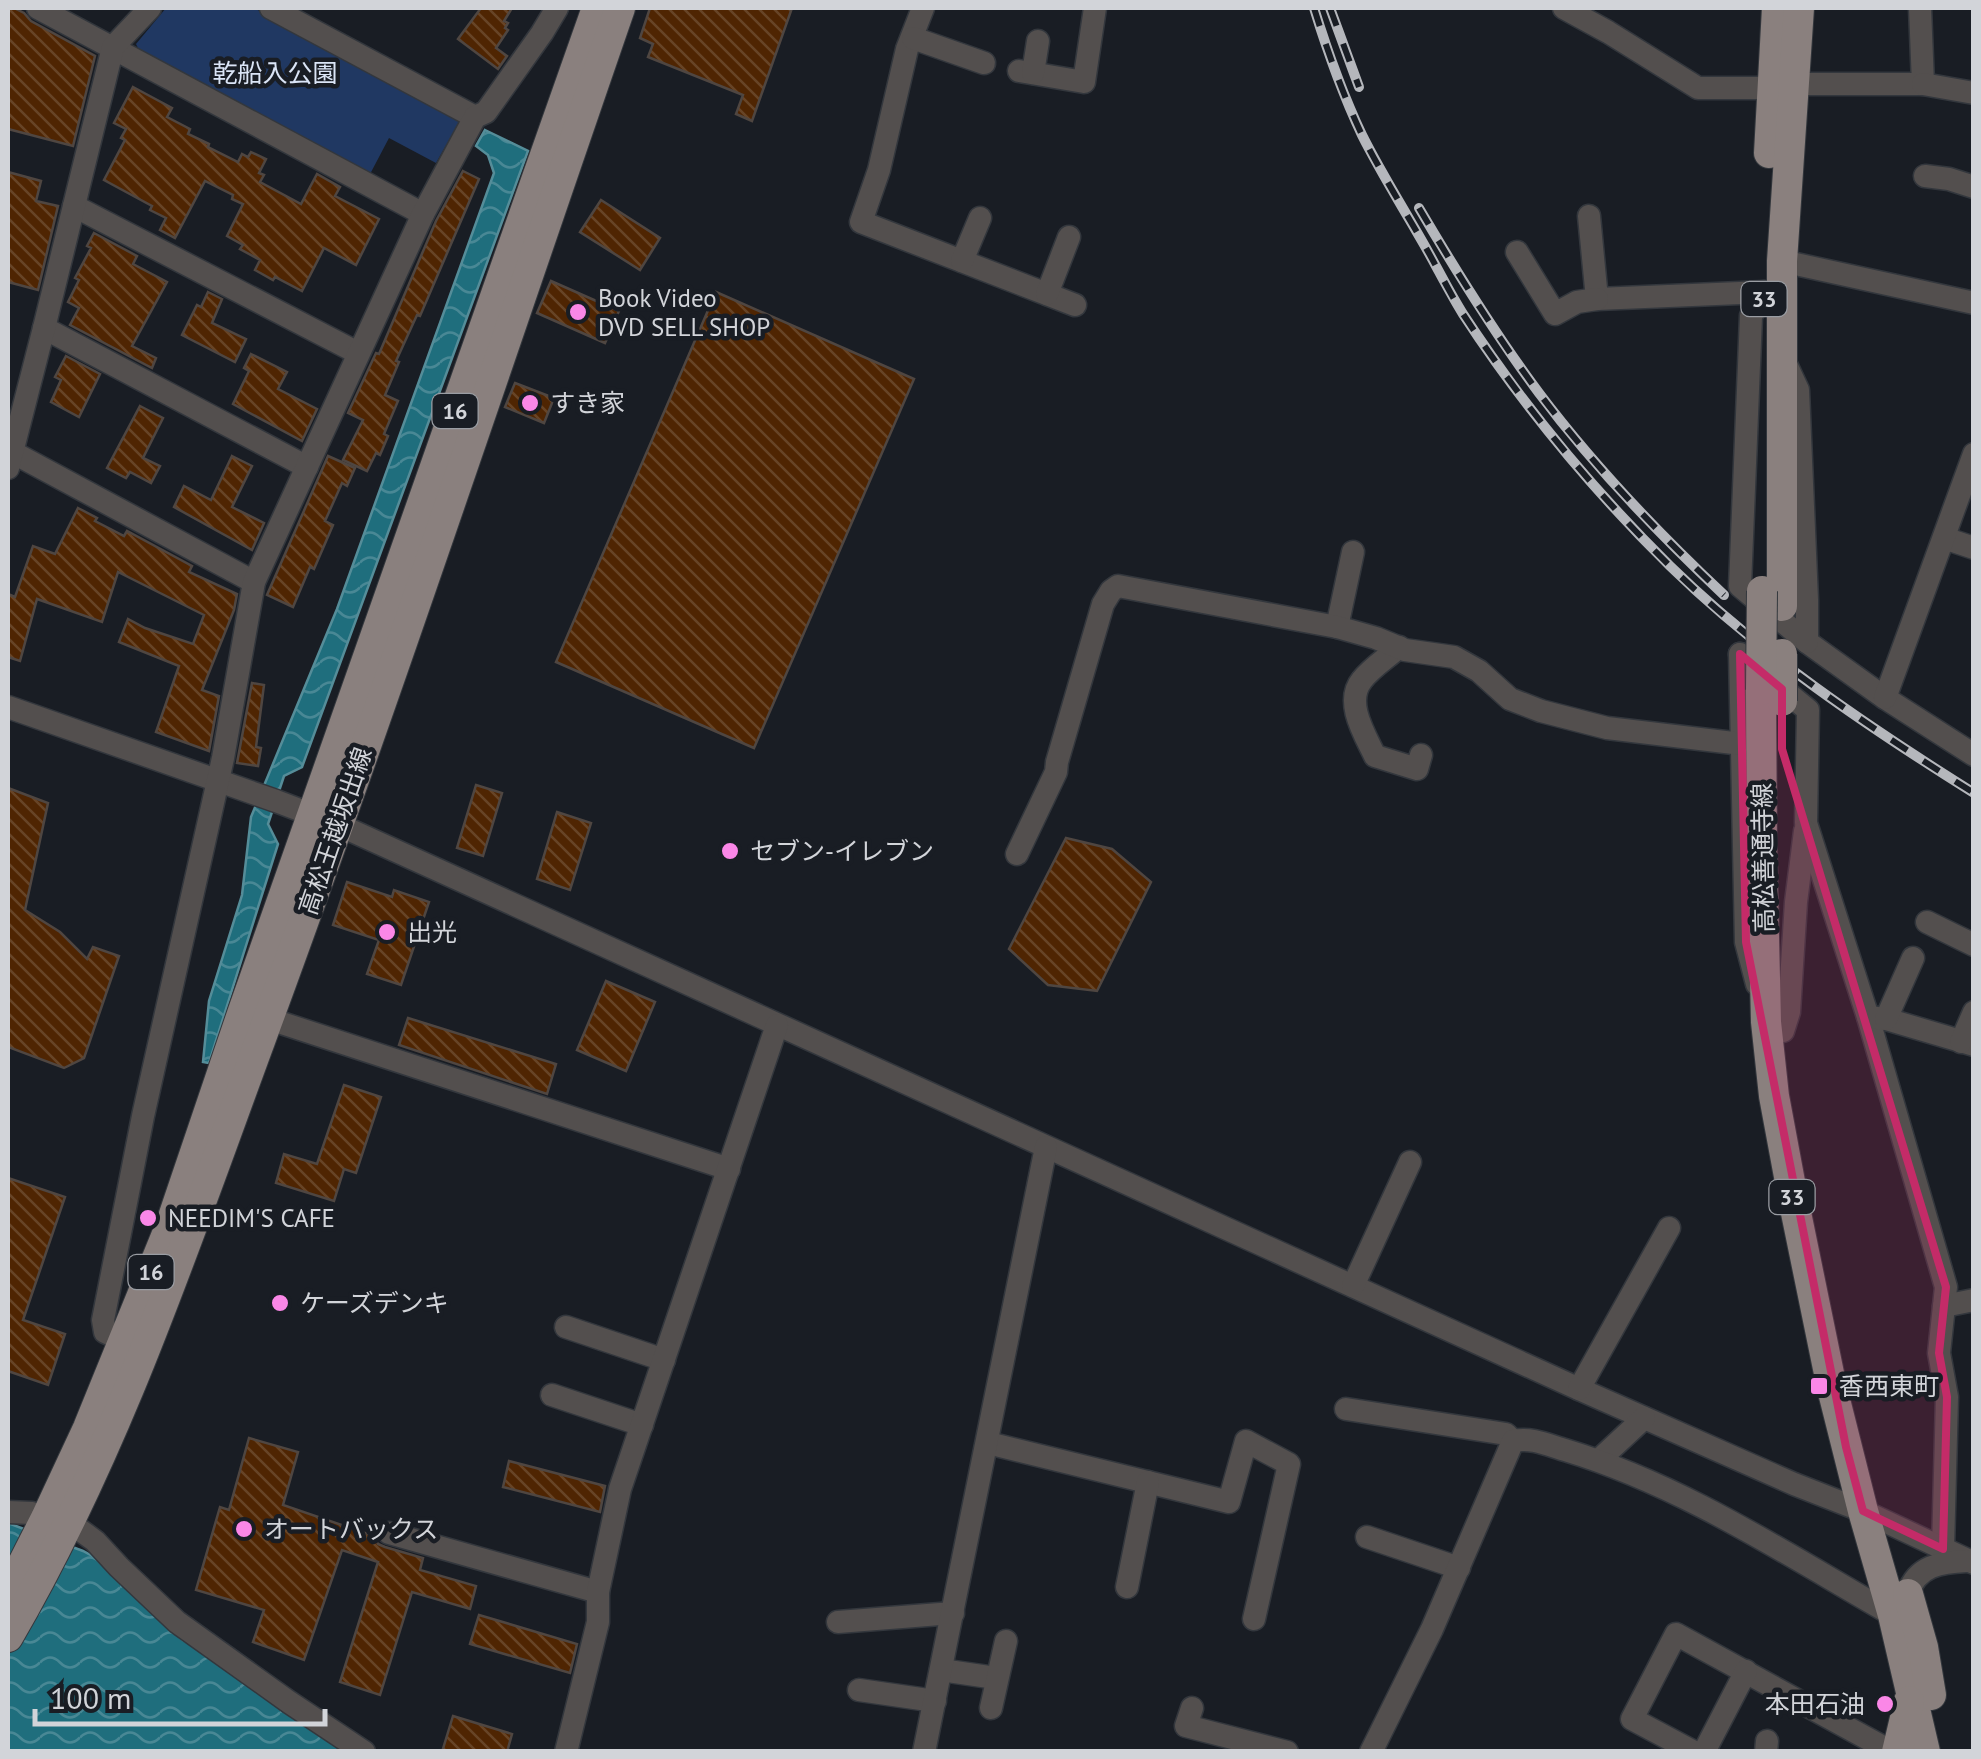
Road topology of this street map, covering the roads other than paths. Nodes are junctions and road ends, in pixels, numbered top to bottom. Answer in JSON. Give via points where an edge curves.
{"nodes":[{"id":1,"x":38,"y":8,"type":"edge"},
{"id":2,"x":150,"y":8,"type":"edge"},
{"id":3,"x":271,"y":8,"type":"edge"},
{"id":4,"x":557,"y":8,"type":"edge"},
{"id":5,"x":597,"y":8,"type":"edge"},
{"id":6,"x":620,"y":8,"type":"edge"},
{"id":7,"x":923,"y":8,"type":"edge"},
{"id":8,"x":1095,"y":8,"type":"edge"},
{"id":9,"x":1564,"y":8,"type":"edge"},
{"id":10,"x":1777,"y":8,"type":"edge"},
{"id":11,"x":1799,"y":8,"type":"edge"},
{"id":12,"x":1920,"y":8,"type":"edge"},
{"id":13,"x":912,"y":38,"type":"junction"},
{"id":14,"x":1038,"y":40,"type":"dead end"},
{"id":15,"x":113,"y":47,"type":"junction"},
{"id":16,"x":984,"y":63,"type":"dead end"},
{"id":17,"x":1782,"y":84,"type":"junction"},
{"id":18,"x":1924,"y":84,"type":"junction"},
{"id":19,"x":1974,"y":93,"type":"edge"},
{"id":20,"x":474,"y":117,"type":"junction"},
{"id":21,"x":1925,"y":176,"type":"dead end"},
{"id":22,"x":1974,"y":188,"type":"edge"},
{"id":23,"x":74,"y":206,"type":"junction"},
{"id":24,"x":423,"y":214,"type":"junction"},
{"id":25,"x":1589,"y":216,"type":"dead end"},
{"id":26,"x":980,"y":218,"type":"dead end"},
{"id":27,"x":1069,"y":236,"type":"dead end"},
{"id":28,"x":1517,"y":252,"type":"dead end"},
{"id":29,"x":1782,"y":260,"type":"junction"},
{"id":30,"x":962,"y":261,"type":"junction"},
{"id":31,"x":1764,"y":292,"type":"junction"},
{"id":32,"x":1048,"y":294,"type":"junction"},
{"id":33,"x":1597,"y":299,"type":"junction"},
{"id":34,"x":1974,"y":302,"type":"edge"},
{"id":35,"x":1075,"y":305,"type":"dead end"},
{"id":36,"x":44,"y":328,"type":"junction"},
{"id":37,"x":1781,"y":352,"type":"junction"},
{"id":38,"x":358,"y":353,"type":"junction"},
{"id":39,"x":1974,"y":454,"type":"edge"},
{"id":40,"x":10,"y":460,"type":"edge"},
{"id":41,"x":307,"y":467,"type":"junction"},
{"id":42,"x":1944,"y":538,"type":"junction"},
{"id":43,"x":1974,"y":548,"type":"edge"},
{"id":44,"x":1353,"y":552,"type":"dead end"},
{"id":45,"x":254,"y":582,"type":"junction"},
{"id":46,"x":1772,"y":598,"type":"junction"},
{"id":47,"x":1338,"y":627,"type":"junction"},
{"id":48,"x":1806,"y":642,"type":"junction"},
{"id":49,"x":1398,"y":648,"type":"junction"},
{"id":50,"x":1885,"y":698,"type":"junction"},
{"id":51,"x":8,"y":706,"type":"edge"},
{"id":52,"x":1742,"y":744,"type":"junction"},
{"id":53,"x":1420,"y":755,"type":"dead end"},
{"id":54,"x":1974,"y":755,"type":"edge"},
{"id":55,"x":217,"y":780,"type":"junction"},
{"id":56,"x":326,"y":820,"type":"junction"},
{"id":57,"x":1806,"y":823,"type":"junction"},
{"id":58,"x":1018,"y":854,"type":"dead end"},
{"id":59,"x":1927,"y":922,"type":"dead end"},
{"id":60,"x":1974,"y":944,"type":"edge"},
{"id":61,"x":1913,"y":958,"type":"dead end"},
{"id":62,"x":1974,"y":1012,"type":"edge"},
{"id":63,"x":256,"y":1015,"type":"junction"},
{"id":64,"x":1877,"y":1018,"type":"junction"},
{"id":65,"x":777,"y":1026,"type":"junction"},
{"id":66,"x":1775,"y":1026,"type":"junction"},
{"id":67,"x":1967,"y":1044,"type":"edge"},
{"id":68,"x":1046,"y":1148,"type":"junction"},
{"id":69,"x":1410,"y":1162,"type":"dead end"},
{"id":70,"x":729,"y":1170,"type":"junction"},
{"id":71,"x":1669,"y":1228,"type":"dead end"},
{"id":72,"x":1353,"y":1286,"type":"junction"},
{"id":73,"x":1974,"y":1300,"type":"edge"},
{"id":74,"x":1944,"y":1306,"type":"junction"},
{"id":75,"x":566,"y":1327,"type":"dead end"},
{"id":76,"x":134,"y":1346,"type":"junction"},
{"id":77,"x":664,"y":1360,"type":"junction"},
{"id":78,"x":1579,"y":1389,"type":"junction"},
{"id":79,"x":552,"y":1395,"type":"dead end"},
{"id":80,"x":1346,"y":1409,"type":"dead end"},
{"id":81,"x":1644,"y":1418,"type":"junction"},
{"id":82,"x":642,"y":1425,"type":"junction"},
{"id":83,"x":1514,"y":1441,"type":"junction"},
{"id":84,"x":988,"y":1443,"type":"junction"},
{"id":85,"x":1599,"y":1460,"type":"junction"},
{"id":86,"x":1148,"y":1482,"type":"junction"},
{"id":87,"x":8,"y":1512,"type":"edge"},
{"id":88,"x":54,"y":1526,"type":"junction"},
{"id":89,"x":1890,"y":1529,"type":"junction"},
{"id":90,"x":389,"y":1533,"type":"dead end"},
{"id":91,"x":1367,"y":1537,"type":"dead end"},
{"id":92,"x":1943,"y":1550,"type":"junction"},
{"id":93,"x":1972,"y":1562,"type":"edge"},
{"id":94,"x":1459,"y":1568,"type":"junction"},
{"id":95,"x":1882,"y":1576,"type":"junction"},
{"id":96,"x":1127,"y":1586,"type":"dead end"},
{"id":97,"x":598,"y":1592,"type":"junction"},
{"id":98,"x":8,"y":1593,"type":"edge"},
{"id":99,"x":1900,"y":1604,"type":"junction"},
{"id":100,"x":953,"y":1613,"type":"junction"},
{"id":101,"x":1254,"y":1619,"type":"dead end"},
{"id":102,"x":838,"y":1622,"type":"dead end"},
{"id":103,"x":8,"y":1637,"type":"edge"},
{"id":104,"x":1006,"y":1642,"type":"dead end"},
{"id":105,"x":1923,"y":1647,"type":"junction"},
{"id":106,"x":941,"y":1670,"type":"junction"},
{"id":107,"x":1746,"y":1671,"type":"junction"},
{"id":108,"x":996,"y":1678,"type":"junction"},
{"id":109,"x":858,"y":1690,"type":"dead end"},
{"id":110,"x":1911,"y":1692,"type":"junction"},
{"id":111,"x":935,"y":1701,"type":"junction"},
{"id":112,"x":991,"y":1708,"type":"dead end"},
{"id":113,"x":1192,"y":1708,"type":"dead end"},
{"id":114,"x":364,"y":1752,"type":"edge"},
{"id":115,"x":566,"y":1752,"type":"edge"},
{"id":116,"x":924,"y":1752,"type":"edge"},
{"id":117,"x":1287,"y":1752,"type":"edge"},
{"id":118,"x":1370,"y":1752,"type":"edge"},
{"id":119,"x":1694,"y":1752,"type":"edge"},
{"id":120,"x":1704,"y":1752,"type":"edge"},
{"id":121,"x":1894,"y":1752,"type":"edge"},
{"id":122,"x":1925,"y":1752,"type":"edge"},
{"id":123,"x":1940,"y":1752,"type":"edge"}],
"edges":[{"from":1,"to":15,"type":"street"},
{"from":2,"to":15,"type":"street"},
{"from":3,"to":20,"type":"street"},
{"from":4,"to":20,"type":"street","via":[[486,112]]},
{"from":5,"to":56,"type":"main road","name":"高松王越坂出線","number":"16"},
{"from":6,"to":56,"type":"main road","name":"高松王越坂出線","number":"16"},
{"from":7,"to":13,"type":"street"},
{"from":8,"to":14,"type":"street","via":[[1084,82],[1026,72]]},
{"from":9,"to":17,"type":"street","via":[[1698,88]]},
{"from":10,"to":17,"type":"main road","name":"高松善通寺線","number":"33"},
{"from":11,"to":17,"type":"main road","name":"高松善通寺線","number":"33"},
{"from":12,"to":18,"type":"street"},
{"from":13,"to":16,"type":"street"},
{"from":13,"to":30,"type":"street","via":[[861,222]]},
{"from":15,"to":23,"type":"street"},
{"from":15,"to":24,"type":"street"},
{"from":17,"to":18,"type":"street"},
{"from":17,"to":29,"type":"main road","name":"高松善通寺線","number":"33"},
{"from":17,"to":31,"type":"main road","name":"高松善通寺線","number":"33"},
{"from":18,"to":19,"type":"street"},
{"from":20,"to":24,"type":"street"},
{"from":21,"to":22,"type":"street"},
{"from":23,"to":36,"type":"street"},
{"from":23,"to":38,"type":"street"},
{"from":24,"to":38,"type":"street"},
{"from":25,"to":33,"type":"street"},
{"from":26,"to":30,"type":"street"},
{"from":27,"to":32,"type":"street"},
{"from":28,"to":33,"type":"street","via":[[1555,314]]},
{"from":29,"to":34,"type":"street"},
{"from":29,"to":37,"type":"main road","name":"高松善通寺線","number":"33"},
{"from":30,"to":32,"type":"street"},
{"from":31,"to":33,"type":"street"},
{"from":31,"to":46,"type":"main road","name":"高松善通寺線","number":"33"},
{"from":31,"to":48,"type":"street","via":[[1751,316],[1740,586]]},
{"from":32,"to":35,"type":"street"},
{"from":36,"to":40,"type":"street"},
{"from":36,"to":41,"type":"street"},
{"from":37,"to":46,"type":"main road","name":"高松善通寺線","number":"33"},
{"from":37,"to":48,"type":"street","via":[[1798,390]]},
{"from":38,"to":41,"type":"street"},
{"from":39,"to":42,"type":"street"},
{"from":40,"to":45,"type":"street"},
{"from":41,"to":45,"type":"street"},
{"from":42,"to":43,"type":"street"},
{"from":42,"to":50,"type":"street"},
{"from":44,"to":47,"type":"street"},
{"from":45,"to":55,"type":"street"},
{"from":46,"to":66,"type":"main road","name":"高松善通寺線","number":"33","bridge":true,"via":[[1762,848]]},
{"from":47,"to":49,"type":"street"},
{"from":47,"to":58,"type":"street","via":[[1118,586],[1103,604],[1056,772]]},
{"from":48,"to":50,"type":"street"},
{"from":49,"to":52,"type":"street","via":[[1454,657],[1510,699],[1542,711],[1607,728]]},
{"from":49,"to":53,"type":"street","via":[[1359,682],[1357,716],[1375,756],[1417,769]]},
{"from":50,"to":54,"type":"street"},
{"from":51,"to":55,"type":"street"},
{"from":52,"to":57,"type":"street","via":[[1740,654],[1808,710]]},
{"from":52,"to":66,"type":"street","via":[[1746,942]]},
{"from":55,"to":56,"type":"street"},
{"from":55,"to":76,"type":"street","via":[[102,1320],[105,1332]]},
{"from":56,"to":63,"type":"main road","name":"高松王越坂出線","number":"16"},
{"from":56,"to":65,"type":"street"},
{"from":57,"to":64,"type":"street"},
{"from":57,"to":66,"type":"street","via":[[1789,1012]]},
{"from":59,"to":60,"type":"street"},
{"from":61,"to":64,"type":"street"},
{"from":62,"to":67,"type":"street"},
{"from":63,"to":70,"type":"street"},
{"from":63,"to":76,"type":"main road","name":"高松王越坂出線","number":"16"},
{"from":64,"to":67,"type":"street"},
{"from":64,"to":74,"type":"street","via":[[1946,1287]]},
{"from":65,"to":68,"type":"street"},
{"from":65,"to":70,"type":"street"},
{"from":66,"to":89,"type":"main road","name":"高松善通寺線","number":"33","via":[[1826,1302],[1859,1444]]},
{"from":68,"to":72,"type":"street"},
{"from":68,"to":84,"type":"street"},
{"from":69,"to":72,"type":"street"},
{"from":70,"to":77,"type":"street"},
{"from":71,"to":78,"type":"street"},
{"from":72,"to":78,"type":"street"},
{"from":73,"to":74,"type":"street"},
{"from":74,"to":92,"type":"street"},
{"from":75,"to":77,"type":"street"},
{"from":76,"to":88,"type":"main road","name":"高松王越坂出線","number":"16"},
{"from":77,"to":82,"type":"street"},
{"from":78,"to":81,"type":"street"},
{"from":79,"to":82,"type":"street"},
{"from":80,"to":83,"type":"street","via":[[1506,1434]]},
{"from":81,"to":85,"type":"street"},
{"from":81,"to":89,"type":"street"},
{"from":82,"to":97,"type":"street"},
{"from":83,"to":85,"type":"street","via":[[1526,1438]]},
{"from":83,"to":94,"type":"street"},
{"from":84,"to":86,"type":"street"},
{"from":84,"to":100,"type":"street"},
{"from":85,"to":99,"type":"street"},
{"from":86,"to":96,"type":"street"},
{"from":86,"to":101,"type":"street","via":[[1230,1502],[1246,1441],[1289,1464]]},
{"from":87,"to":88,"type":"street","via":[[32,1513]]},
{"from":88,"to":98,"type":"main road","name":"高松王越坂出線","number":"16"},
{"from":88,"to":103,"type":"main road","name":"高松王越坂出線","number":"16"},
{"from":88,"to":114,"type":"street","via":[[96,1541],[177,1622]]},
{"from":89,"to":92,"type":"street"},
{"from":89,"to":95,"type":"main road","name":"高松善通寺線","number":"33"},
{"from":89,"to":95,"type":"street"},
{"from":89,"to":99,"type":"main road","name":"高松善通寺線","number":"33"},
{"from":90,"to":97,"type":"street"},
{"from":91,"to":94,"type":"street"},
{"from":92,"to":93,"type":"street"},
{"from":93,"to":99,"type":"street","via":[[1932,1565],[1912,1580]]},
{"from":94,"to":118,"type":"street"},
{"from":95,"to":99,"type":"main road","name":"高松善通寺線","number":"33"},
{"from":97,"to":115,"type":"street","via":[[598,1622]]},
{"from":99,"to":105,"type":"main road","name":"高松善通寺線","number":"33"},
{"from":99,"to":110,"type":"main road","name":"高松善通寺線","number":"33"},
{"from":100,"to":102,"type":"street"},
{"from":100,"to":106,"type":"street"},
{"from":104,"to":108,"type":"street"},
{"from":105,"to":110,"type":"main road","name":"高松善通寺線","number":"33"},
{"from":105,"to":123,"type":"main road","name":"高松善通寺線","number":"33"},
{"from":106,"to":108,"type":"street"},
{"from":106,"to":111,"type":"street"},
{"from":107,"to":119,"type":"street","via":[[1669,1630],[1629,1724]]},
{"from":107,"to":120,"type":"street"},
{"from":107,"to":121,"type":"street"},
{"from":108,"to":112,"type":"street"},
{"from":109,"to":111,"type":"street"},
{"from":110,"to":121,"type":"main road"},
{"from":110,"to":122,"type":"main road","name":"高松善通寺線","number":"33"},
{"from":111,"to":116,"type":"street"},
{"from":113,"to":117,"type":"street","via":[[1186,1726]]}]}
